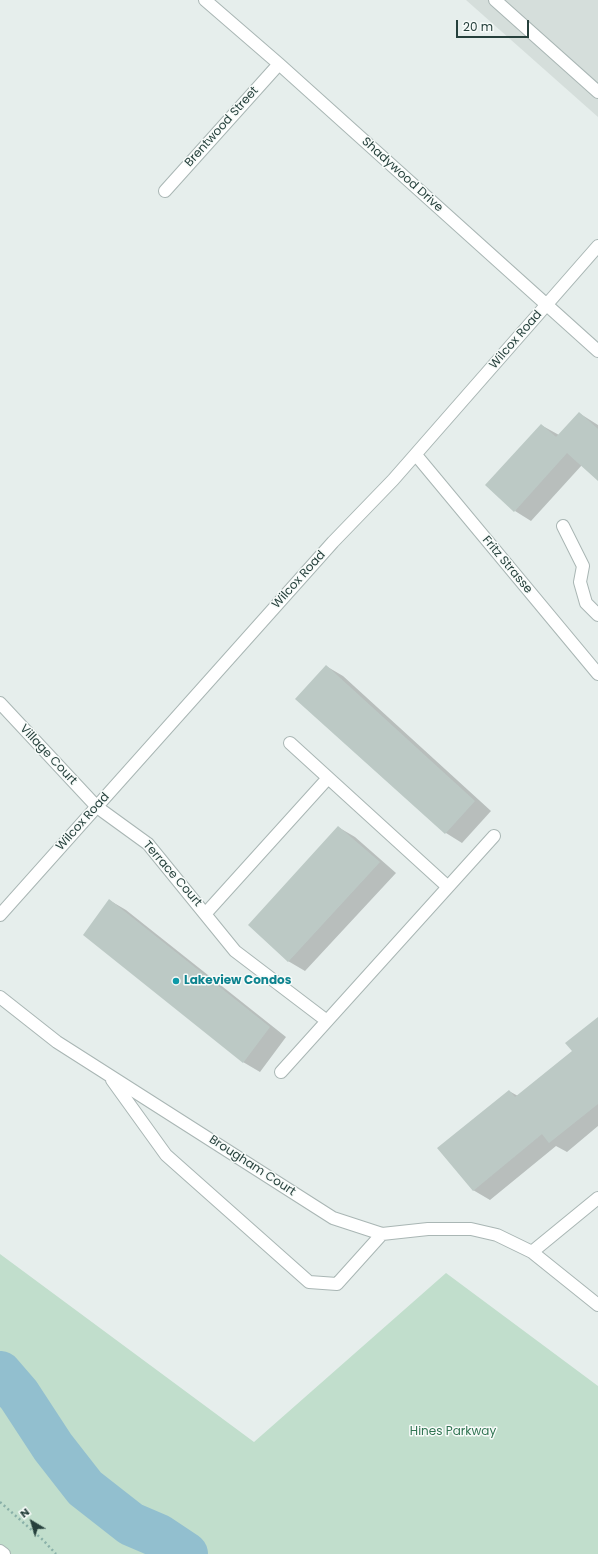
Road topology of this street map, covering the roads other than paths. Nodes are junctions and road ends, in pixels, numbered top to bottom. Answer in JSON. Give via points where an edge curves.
{"nodes":[{"id":1,"x":205,"y":0,"type":"edge"},
{"id":2,"x":495,"y":0,"type":"edge"},
{"id":3,"x":279,"y":64,"type":"junction"},
{"id":4,"x":598,"y":92,"type":"edge"},
{"id":5,"x":165,"y":190,"type":"dead end"},
{"id":6,"x":598,"y":246,"type":"edge"},
{"id":7,"x":547,"y":305,"type":"junction"},
{"id":8,"x":598,"y":351,"type":"edge"},
{"id":9,"x":416,"y":455,"type":"junction"},
{"id":10,"x":563,"y":526,"type":"dead end"},
{"id":11,"x":598,"y":615,"type":"edge"},
{"id":12,"x":598,"y":674,"type":"edge"},
{"id":13,"x":0,"y":703,"type":"edge"},
{"id":14,"x":290,"y":743,"type":"dead end"},
{"id":15,"x":328,"y":778,"type":"junction"},
{"id":16,"x":97,"y":807,"type":"junction"},
{"id":17,"x":494,"y":836,"type":"dead end"},
{"id":18,"x":448,"y":887,"type":"junction"},
{"id":19,"x":206,"y":913,"type":"junction"},
{"id":20,"x":0,"y":915,"type":"edge"},
{"id":21,"x":0,"y":997,"type":"edge"},
{"id":22,"x":327,"y":1021,"type":"junction"},
{"id":23,"x":281,"y":1072,"type":"dead end"},
{"id":24,"x":109,"y":1075,"type":"junction"},
{"id":25,"x":598,"y":1198,"type":"edge"},
{"id":26,"x":382,"y":1234,"type":"junction"},
{"id":27,"x":532,"y":1252,"type":"junction"},
{"id":28,"x":598,"y":1305,"type":"edge"},
{"id":29,"x":0,"y":1551,"type":"edge"},
{"id":30,"x":4,"y":1554,"type":"edge"}],
"edges":[{"from":1,"to":3,"type":"street","name":"Shadywood Drive"},
{"from":2,"to":4,"type":"street"},
{"from":3,"to":5,"type":"street","name":"Brentwood Street"},
{"from":3,"to":7,"type":"street","name":"Shadywood Drive"},
{"from":6,"to":7,"type":"street","name":"Wilcox Road"},
{"from":7,"to":8,"type":"street","name":"Shadywood Drive"},
{"from":7,"to":9,"type":"street","name":"Wilcox Road"},
{"from":9,"to":12,"type":"street","name":"Fritz Strasse"},
{"from":9,"to":16,"type":"street","name":"Wilcox Road","via":[[333,542]]},
{"from":10,"to":11,"type":"street","via":[[582,566],[580,582],[586,603]]},
{"from":13,"to":16,"type":"street","name":"Village Court"},
{"from":14,"to":15,"type":"street"},
{"from":15,"to":18,"type":"street"},
{"from":15,"to":19,"type":"street"},
{"from":16,"to":19,"type":"street","name":"Terrace Court","via":[[148,844]]},
{"from":16,"to":20,"type":"street","name":"Wilcox Road"},
{"from":17,"to":18,"type":"street"},
{"from":18,"to":22,"type":"street"},
{"from":19,"to":22,"type":"street","name":"Terrace Court","via":[[236,951]]},
{"from":21,"to":24,"type":"street","name":"Brougham Court","via":[[57,1042]]},
{"from":22,"to":23,"type":"street"},
{"from":24,"to":26,"type":"street","name":"Brougham Court","via":[[333,1218]]},
{"from":24,"to":26,"type":"street","via":[[166,1155],[309,1282],[338,1284]]},
{"from":25,"to":27,"type":"street"},
{"from":26,"to":27,"type":"street","name":"Brougham Court","via":[[428,1229],[471,1229],[497,1235]]},
{"from":27,"to":28,"type":"street","name":"Brougham Court"},
{"from":29,"to":30,"type":"street"}]}
